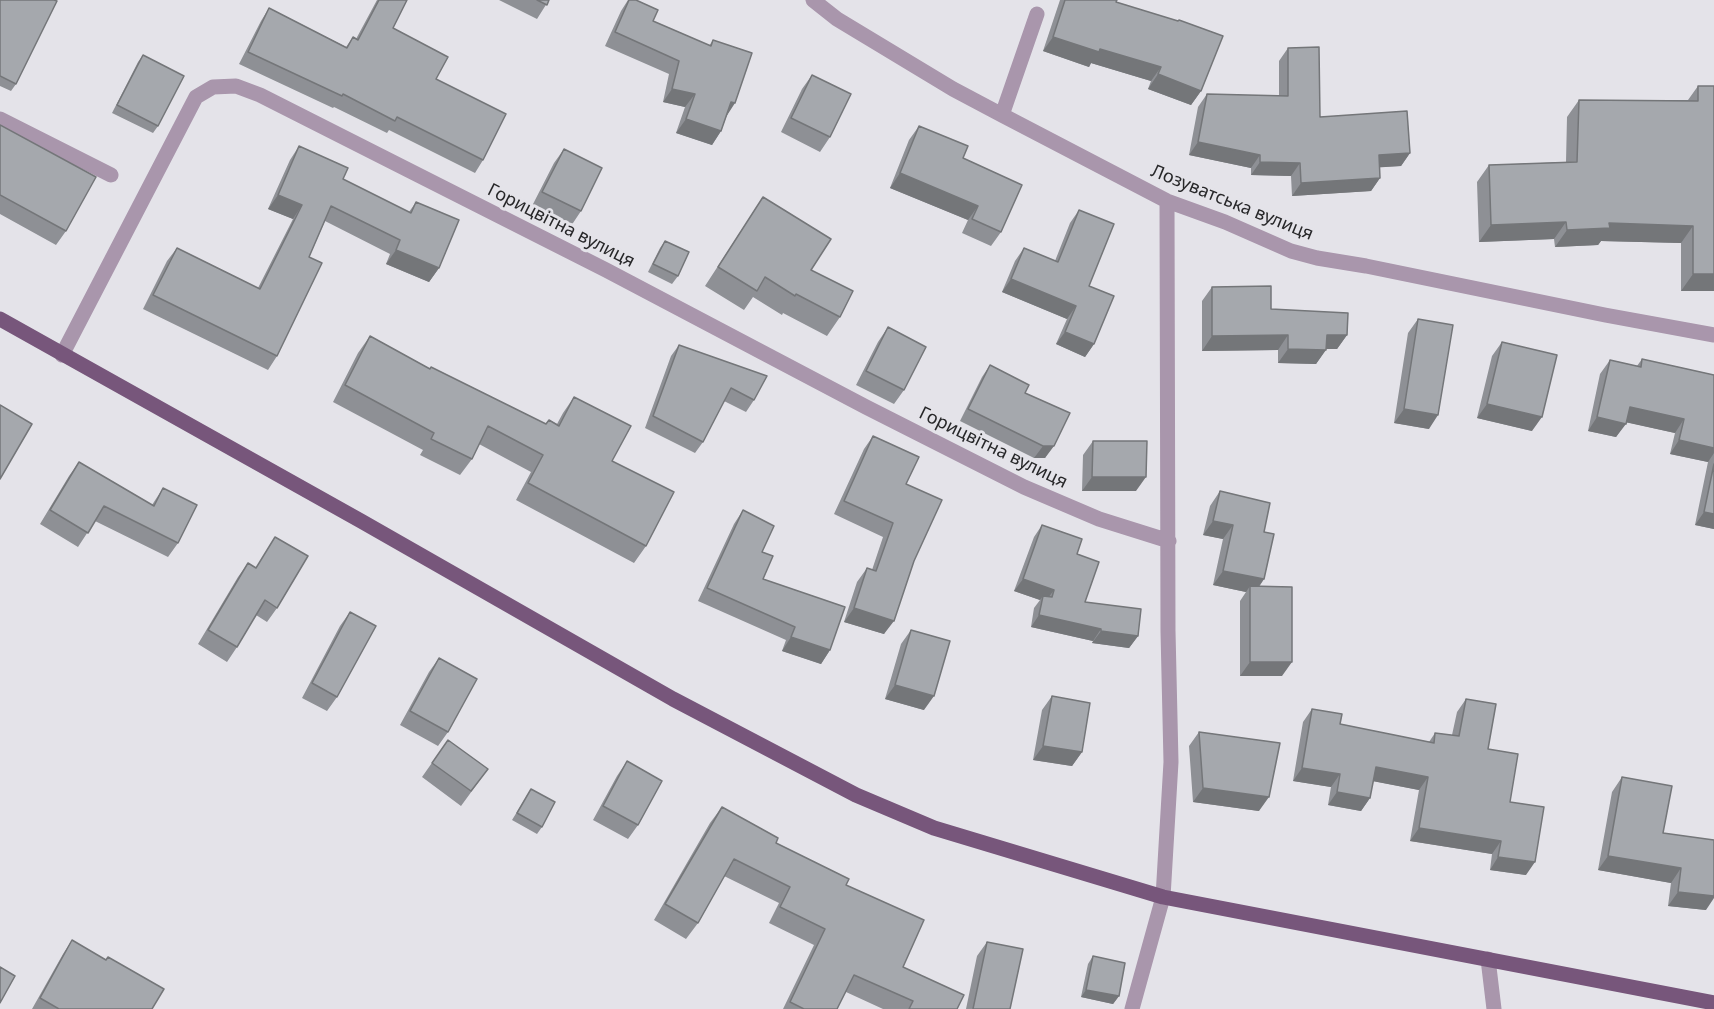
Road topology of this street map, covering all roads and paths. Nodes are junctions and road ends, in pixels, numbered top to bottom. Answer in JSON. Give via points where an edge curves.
{"nodes":[{"id":1,"x":813,"y":0,"type":"edge"},
{"id":2,"x":1037,"y":14,"type":"dead end"},
{"id":3,"x":1002,"y":115,"type":"junction"},
{"id":4,"x":0,"y":119,"type":"edge"},
{"id":5,"x":111,"y":175,"type":"dead end"},
{"id":6,"x":1167,"y":201,"type":"junction"},
{"id":7,"x":0,"y":319,"type":"edge"},
{"id":8,"x":1714,"y":335,"type":"edge"},
{"id":9,"x":62,"y":355,"type":"junction"},
{"id":10,"x":1169,"y":541,"type":"junction"},
{"id":11,"x":1163,"y":897,"type":"junction"},
{"id":12,"x":1488,"y":959,"type":"junction"},
{"id":13,"x":1714,"y":1003,"type":"edge"},
{"id":14,"x":1132,"y":1009,"type":"edge"},
{"id":15,"x":1494,"y":1009,"type":"edge"}],
"edges":[{"from":1,"to":3,"type":"street","name":"Лозуватська вулиця","via":[[837,19]]},
{"from":2,"to":3,"type":"street"},
{"from":3,"to":6,"type":"street","name":"Лозуватська вулиця"},
{"from":4,"to":5,"type":"street"},
{"from":6,"to":8,"type":"street","name":"Лозуватська вулиця","via":[[1317,258]]},
{"from":6,"to":10,"type":"street"},
{"from":7,"to":9,"type":"main road"},
{"from":9,"to":10,"type":"street","name":"Горицвітна вулиця","via":[[196,97],[213,87],[236,86],[606,270],[1024,487],[1099,519]]},
{"from":9,"to":11,"type":"main road","via":[[673,699],[856,795],[934,828]]},
{"from":10,"to":11,"type":"street","via":[[1171,762]]},
{"from":11,"to":12,"type":"main road"},
{"from":11,"to":14,"type":"street"},
{"from":12,"to":13,"type":"main road"},
{"from":12,"to":15,"type":"street"}]}
